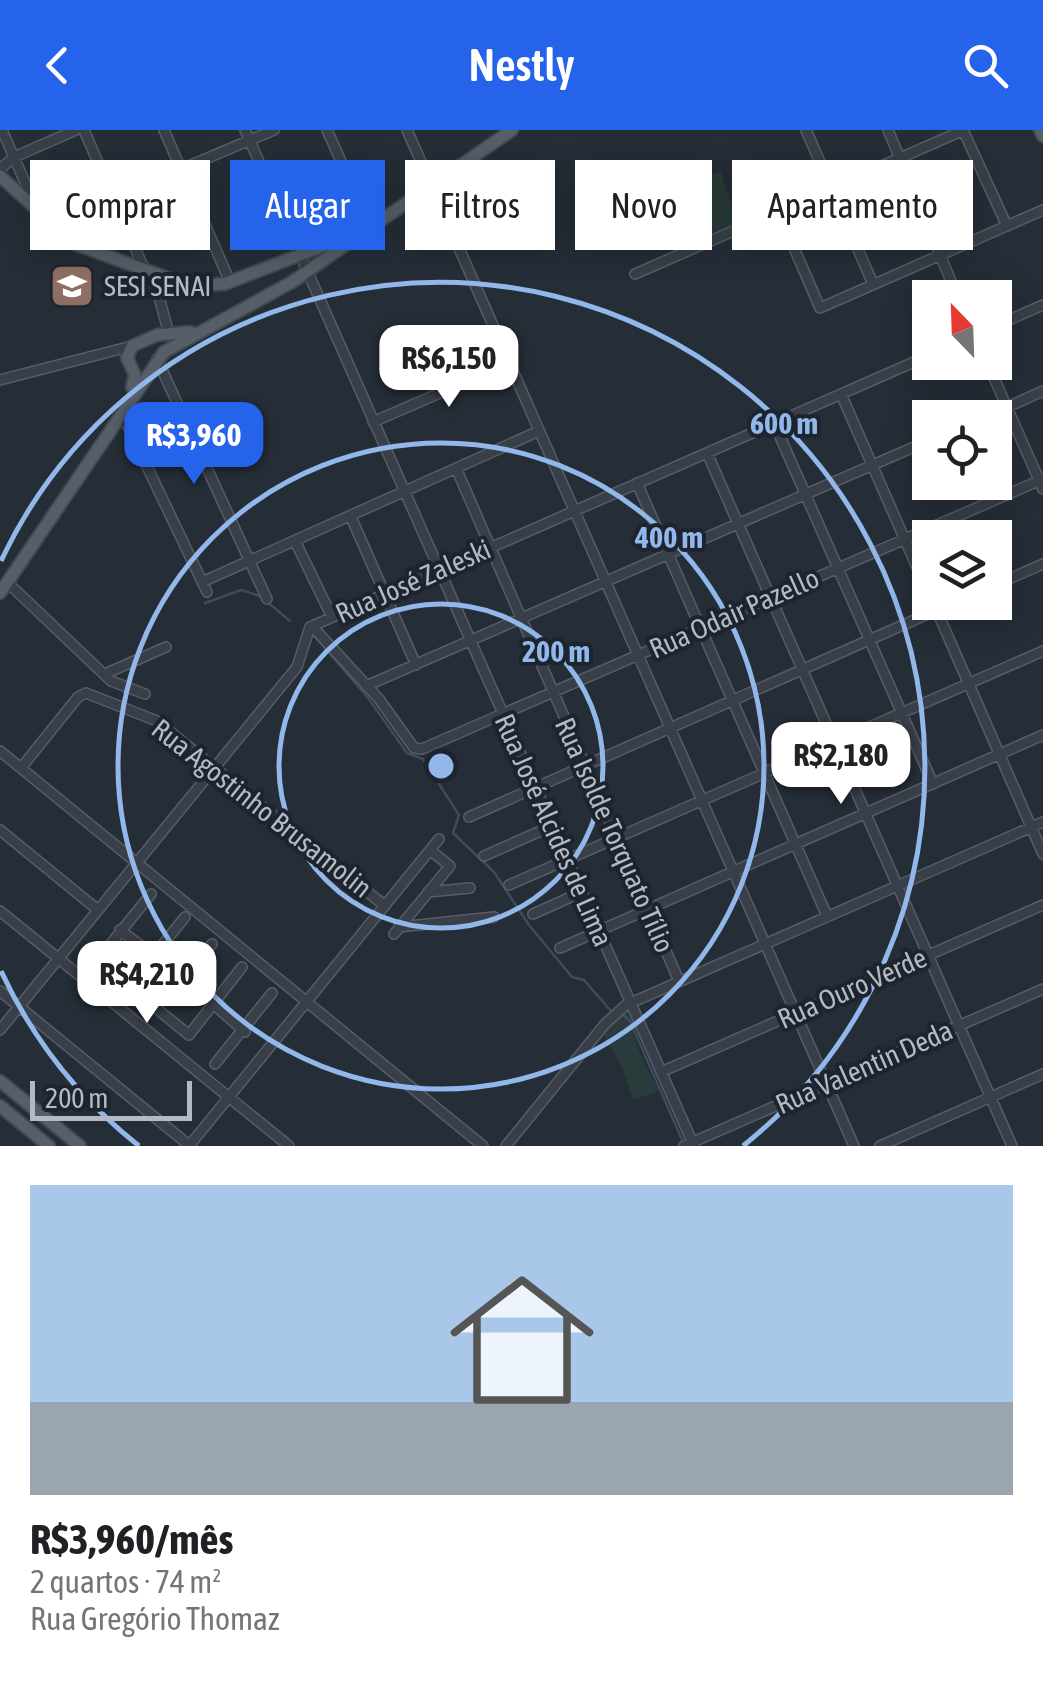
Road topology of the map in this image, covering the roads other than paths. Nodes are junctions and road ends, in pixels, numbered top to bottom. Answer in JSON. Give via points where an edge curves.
{"nodes":[{"id":1,"x":2,"y":130,"type":"edge"},
{"id":2,"x":76,"y":130,"type":"edge"},
{"id":3,"x":84,"y":130,"type":"edge"},
{"id":4,"x":164,"y":130,"type":"edge"},
{"id":5,"x":274,"y":130,"type":"edge"},
{"id":6,"x":328,"y":130,"type":"edge"},
{"id":7,"x":407,"y":130,"type":"edge"},
{"id":8,"x":512,"y":130,"type":"edge"},
{"id":9,"x":806,"y":130,"type":"edge"},
{"id":10,"x":888,"y":130,"type":"edge"},
{"id":11,"x":964,"y":130,"type":"edge"},
{"id":12,"x":247,"y":135,"type":"edge"},
{"id":13,"x":14,"y":157,"type":"junction"},
{"id":14,"x":900,"y":158,"type":"junction"},
{"id":15,"x":97,"y":160,"type":"edge"},
{"id":16,"x":177,"y":160,"type":"edge"},
{"id":17,"x":200,"y":160,"type":"edge"},
{"id":18,"x":341,"y":160,"type":"edge"},
{"id":19,"x":420,"y":160,"type":"edge"},
{"id":20,"x":469,"y":160,"type":"edge"},
{"id":21,"x":819,"y":160,"type":"edge"},
{"id":22,"x":895,"y":160,"type":"edge"},
{"id":23,"x":0,"y":168,"type":"edge"},
{"id":24,"x":0,"y":176,"type":"edge"},
{"id":25,"x":30,"y":195,"type":"edge"},
{"id":26,"x":30,"y":206,"type":"edge"},
{"id":27,"x":1043,"y":210,"type":"edge"},
{"id":28,"x":1007,"y":226,"type":"junction"},
{"id":29,"x":732,"y":231,"type":"edge"},
{"id":30,"x":210,"y":236,"type":"edge"},
{"id":31,"x":87,"y":250,"type":"edge"},
{"id":32,"x":135,"y":250,"type":"edge"},
{"id":33,"x":312,"y":250,"type":"edge"},
{"id":34,"x":339,"y":250,"type":"edge"},
{"id":35,"x":459,"y":250,"type":"edge"},
{"id":36,"x":795,"y":250,"type":"edge"},
{"id":37,"x":859,"y":250,"type":"edge"},
{"id":38,"x":943,"y":254,"type":"junction"},
{"id":39,"x":299,"y":255,"type":"junction"},
{"id":40,"x":145,"y":272,"type":"junction"},
{"id":41,"x":307,"y":272,"type":"junction"},
{"id":42,"x":635,"y":274,"type":"dead end"},
{"id":43,"x":952,"y":280,"type":"edge"},
{"id":44,"x":230,"y":282,"type":"junction"},
{"id":45,"x":874,"y":284,"type":"junction"},
{"id":46,"x":1043,"y":305,"type":"edge"},
{"id":47,"x":1012,"y":319,"type":"edge"},
{"id":48,"x":166,"y":338,"type":"junction"},
{"id":49,"x":132,"y":346,"type":"junction"},
{"id":50,"x":106,"y":354,"type":"junction"},
{"id":51,"x":157,"y":359,"type":"junction"},
{"id":52,"x":509,"y":363,"type":"junction"},
{"id":53,"x":912,"y":363,"type":"edge"},
{"id":54,"x":130,"y":366,"type":"junction"},
{"id":55,"x":146,"y":374,"type":"junction"},
{"id":56,"x":0,"y":380,"type":"edge"},
{"id":57,"x":1043,"y":391,"type":"edge"},
{"id":58,"x":841,"y":394,"type":"junction"},
{"id":59,"x":123,"y":405,"type":"junction"},
{"id":60,"x":1012,"y":405,"type":"edge"},
{"id":61,"x":1012,"y":418,"type":"edge"},
{"id":62,"x":373,"y":422,"type":"junction"},
{"id":63,"x":774,"y":423,"type":"junction"},
{"id":64,"x":539,"y":432,"type":"junction"},
{"id":65,"x":912,"y":448,"type":"edge"},
{"id":66,"x":707,"y":452,"type":"junction"},
{"id":67,"x":872,"y":466,"type":"junction"},
{"id":68,"x":456,"y":468,"type":"junction"},
{"id":69,"x":636,"y":483,"type":"junction"},
{"id":70,"x":1042,"y":483,"type":"edge"},
{"id":71,"x":404,"y":491,"type":"junction"},
{"id":72,"x":806,"y":495,"type":"junction"},
{"id":73,"x":574,"y":511,"type":"junction"},
{"id":74,"x":350,"y":516,"type":"junction"},
{"id":75,"x":738,"y":524,"type":"junction"},
{"id":76,"x":904,"y":538,"type":"junction"},
{"id":77,"x":295,"y":541,"type":"junction"},
{"id":78,"x":490,"y":548,"type":"junction"},
{"id":79,"x":668,"y":555,"type":"junction"},
{"id":80,"x":912,"y":556,"type":"edge"},
{"id":81,"x":250,"y":561,"type":"junction"},
{"id":82,"x":1043,"y":564,"type":"edge"},
{"id":83,"x":838,"y":568,"type":"junction"},
{"id":84,"x":439,"y":570,"type":"junction"},
{"id":85,"x":1012,"y":578,"type":"edge"},
{"id":86,"x":605,"y":582,"type":"junction"},
{"id":87,"x":3,"y":587,"type":"edge"},
{"id":88,"x":384,"y":594,"type":"junction"},
{"id":89,"x":770,"y":597,"type":"junction"},
{"id":90,"x":267,"y":599,"type":"dead end"},
{"id":91,"x":912,"y":615,"type":"edge"},
{"id":92,"x":332,"y":617,"type":"junction"},
{"id":93,"x":521,"y":618,"type":"junction"},
{"id":94,"x":940,"y":620,"type":"edge"},
{"id":95,"x":312,"y":626,"type":"junction"},
{"id":96,"x":700,"y":628,"type":"junction"},
{"id":97,"x":870,"y":640,"type":"junction"},
{"id":98,"x":470,"y":641,"type":"junction"},
{"id":99,"x":166,"y":647,"type":"dead end"},
{"id":100,"x":1043,"y":652,"type":"edge"},
{"id":101,"x":638,"y":656,"type":"junction"},
{"id":102,"x":416,"y":665,"type":"junction"},
{"id":103,"x":802,"y":670,"type":"junction"},
{"id":104,"x":107,"y":673,"type":"junction"},
{"id":105,"x":968,"y":684,"type":"junction"},
{"id":106,"x":366,"y":686,"type":"junction"},
{"id":107,"x":553,"y":692,"type":"junction"},
{"id":108,"x":145,"y":694,"type":"dead end"},
{"id":109,"x":732,"y":701,"type":"junction"},
{"id":110,"x":902,"y":713,"type":"junction"},
{"id":111,"x":503,"y":714,"type":"junction"},
{"id":112,"x":670,"y":728,"type":"junction"},
{"id":113,"x":1043,"y":735,"type":"edge"},
{"id":114,"x":834,"y":743,"type":"junction"},
{"id":115,"x":0,"y":751,"type":"edge"},
{"id":116,"x":1000,"y":754,"type":"junction"},
{"id":117,"x":585,"y":766,"type":"junction"},
{"id":118,"x":21,"y":768,"type":"junction"},
{"id":119,"x":215,"y":768,"type":"junction"},
{"id":120,"x":764,"y":773,"type":"junction"},
{"id":121,"x":933,"y":784,"type":"junction"},
{"id":122,"x":535,"y":788,"type":"junction"},
{"id":123,"x":702,"y":801,"type":"junction"},
{"id":124,"x":866,"y":813,"type":"junction"},
{"id":125,"x":469,"y":817,"type":"dead end"},
{"id":126,"x":1043,"y":822,"type":"edge"},
{"id":127,"x":552,"y":826,"type":"junction"},
{"id":128,"x":1031,"y":827,"type":"junction"},
{"id":129,"x":0,"y":830,"type":"edge"},
{"id":130,"x":617,"y":838,"type":"junction"},
{"id":131,"x":439,"y":839,"type":"dead end"},
{"id":132,"x":795,"y":844,"type":"junction"},
{"id":133,"x":427,"y":854,"type":"junction"},
{"id":134,"x":1043,"y":854,"type":"edge"},
{"id":135,"x":484,"y":856,"type":"dead end"},
{"id":136,"x":567,"y":860,"type":"junction"},
{"id":137,"x":138,"y":862,"type":"junction"},
{"id":138,"x":733,"y":872,"type":"junction"},
{"id":139,"x":509,"y":885,"type":"dead end"},
{"id":140,"x":897,"y":886,"type":"junction"},
{"id":141,"x":470,"y":888,"type":"dead end"},
{"id":142,"x":428,"y":892,"type":"junction"},
{"id":143,"x":582,"y":892,"type":"junction"},
{"id":144,"x":151,"y":894,"type":"dead end"},
{"id":145,"x":1043,"y":905,"type":"edge"},
{"id":146,"x":385,"y":906,"type":"junction"},
{"id":147,"x":648,"y":909,"type":"junction"},
{"id":148,"x":0,"y":910,"type":"edge"},
{"id":149,"x":98,"y":910,"type":"junction"},
{"id":150,"x":533,"y":914,"type":"dead end"},
{"id":151,"x":827,"y":916,"type":"junction"},
{"id":152,"x":494,"y":917,"type":"dead end"},
{"id":153,"x":185,"y":918,"type":"dead end"},
{"id":154,"x":120,"y":930,"type":"junction"},
{"id":155,"x":598,"y":931,"type":"junction"},
{"id":156,"x":212,"y":944,"type":"dead end"},
{"id":157,"x":764,"y":944,"type":"junction"},
{"id":158,"x":560,"y":948,"type":"dead end"},
{"id":159,"x":152,"y":953,"type":"junction"},
{"id":160,"x":928,"y":955,"type":"junction"},
{"id":161,"x":59,"y":958,"type":"junction"},
{"id":162,"x":93,"y":966,"type":"dead end"},
{"id":163,"x":242,"y":967,"type":"dead end"},
{"id":164,"x":184,"y":978,"type":"junction"},
{"id":165,"x":680,"y":981,"type":"junction"},
{"id":166,"x":1043,"y":988,"type":"edge"},
{"id":167,"x":0,"y":991,"type":"edge"},
{"id":168,"x":272,"y":992,"type":"dead end"},
{"id":169,"x":307,"y":1001,"type":"junction"},
{"id":170,"x":630,"y":1003,"type":"junction"},
{"id":171,"x":19,"y":1006,"type":"junction"},
{"id":172,"x":152,"y":1006,"type":"junction"},
{"id":173,"x":216,"y":1006,"type":"junction"},
{"id":174,"x":795,"y":1013,"type":"junction"},
{"id":175,"x":162,"y":1014,"type":"junction"},
{"id":176,"x":138,"y":1024,"type":"junction"},
{"id":177,"x":959,"y":1026,"type":"junction"},
{"id":178,"x":0,"y":1030,"type":"edge"},
{"id":179,"x":148,"y":1032,"type":"junction"},
{"id":180,"x":244,"y":1032,"type":"junction"},
{"id":181,"x":215,"y":1064,"type":"dead end"},
{"id":182,"x":661,"y":1072,"type":"junction"},
{"id":183,"x":1043,"y":1074,"type":"edge"},
{"id":184,"x":0,"y":1081,"type":"edge"},
{"id":185,"x":826,"y":1084,"type":"junction"},
{"id":186,"x":229,"y":1097,"type":"junction"},
{"id":187,"x":990,"y":1098,"type":"junction"},
{"id":188,"x":0,"y":1106,"type":"edge"},
{"id":189,"x":690,"y":1145,"type":"edge"},
{"id":190,"x":49,"y":1146,"type":"edge"},
{"id":191,"x":80,"y":1146,"type":"edge"},
{"id":192,"x":189,"y":1146,"type":"edge"},
{"id":193,"x":288,"y":1146,"type":"edge"},
{"id":194,"x":482,"y":1146,"type":"edge"},
{"id":195,"x":506,"y":1146,"type":"edge"},
{"id":196,"x":854,"y":1146,"type":"edge"},
{"id":197,"x":880,"y":1146,"type":"edge"},
{"id":198,"x":1012,"y":1146,"type":"edge"}],
"edges":[{"from":1,"to":13,"type":"street"},
{"from":2,"to":13,"type":"street"},
{"from":3,"to":15,"type":"street"},
{"from":4,"to":16,"type":"street"},
{"from":5,"to":12,"type":"street"},
{"from":6,"to":18,"type":"street"},
{"from":7,"to":19,"type":"street"},
{"from":8,"to":20,"type":"main road"},
{"from":9,"to":21,"type":"street"},
{"from":10,"to":14,"type":"street"},
{"from":11,"to":14,"type":"street"},
{"from":11,"to":28,"type":"street"},
{"from":12,"to":17,"type":"street"},
{"from":12,"to":39,"type":"street","name":"Rua José Alcides de Lima"},
{"from":13,"to":23,"type":"street"},
{"from":13,"to":25,"type":"street"},
{"from":14,"to":22,"type":"street"},
{"from":14,"to":38,"type":"street"},
{"from":24,"to":26,"type":"main road"},
{"from":27,"to":28,"type":"street"},
{"from":28,"to":38,"type":"street"},
{"from":29,"to":42,"type":"street"},
{"from":30,"to":44,"type":"street"},
{"from":31,"to":40,"type":"main road"},
{"from":32,"to":40,"type":"street"},
{"from":33,"to":39,"type":"main road"},
{"from":34,"to":41,"type":"main road"},
{"from":35,"to":52,"type":"street"},
{"from":36,"to":45,"type":"street","via":[[820,308]]},
{"from":37,"to":45,"type":"street"},
{"from":38,"to":43,"type":"street"},
{"from":38,"to":45,"type":"street"},
{"from":39,"to":41,"type":"street","name":"Rua José Alcides de Lima"},
{"from":39,"to":44,"type":"main road"},
{"from":40,"to":44,"type":"main road","via":[[189,286]]},
{"from":40,"to":48,"type":"street","via":[[156,286]]},
{"from":41,"to":48,"type":"main road","via":[[197,331]]},
{"from":41,"to":62,"type":"street","name":"Rua José Alcides de Lima"},
{"from":46,"to":47,"type":"street"},
{"from":48,"to":49,"type":"main road"},
{"from":48,"to":51,"type":"main road"},
{"from":49,"to":50,"type":"street"},
{"from":49,"to":54,"type":"main road"},
{"from":50,"to":54,"type":"street"},
{"from":50,"to":56,"type":"street"},
{"from":51,"to":55,"type":"main road"},
{"from":51,"to":81,"type":"street"},
{"from":52,"to":62,"type":"street"},
{"from":52,"to":64,"type":"street"},
{"from":53,"to":58,"type":"street","name":"Rua José Zaleski"},
{"from":54,"to":55,"type":"main road"},
{"from":54,"to":59,"type":"main road","via":[[136,378]]},
{"from":55,"to":59,"type":"main road"},
{"from":57,"to":60,"type":"street"},
{"from":58,"to":63,"type":"street","name":"Rua José Zaleski"},
{"from":58,"to":67,"type":"street"},
{"from":59,"to":81,"type":"street","via":[[205,587]]},
{"from":59,"to":87,"type":"main road"},
{"from":61,"to":70,"type":"street"},
{"from":62,"to":71,"type":"street","name":"Rua José Alcides de Lima"},
{"from":63,"to":66,"type":"street","name":"Rua José Zaleski"},
{"from":63,"to":72,"type":"street"},
{"from":64,"to":68,"type":"street"},
{"from":64,"to":73,"type":"street"},
{"from":65,"to":67,"type":"street"},
{"from":66,"to":69,"type":"street","name":"Rua José Zaleski"},
{"from":66,"to":75,"type":"street"},
{"from":67,"to":72,"type":"street"},
{"from":67,"to":76,"type":"street"},
{"from":68,"to":71,"type":"street"},
{"from":68,"to":78,"type":"street","name":"Rua Isolde Torquato Tílio"},
{"from":69,"to":73,"type":"street","name":"Rua José Zaleski"},
{"from":69,"to":79,"type":"street"},
{"from":70,"to":76,"type":"street","name":"Rua Odair Pazello"},
{"from":71,"to":74,"type":"street"},
{"from":71,"to":84,"type":"street","name":"Rua José Alcides de Lima"},
{"from":72,"to":75,"type":"street"},
{"from":72,"to":83,"type":"street"},
{"from":73,"to":78,"type":"street","name":"Rua José Zaleski"},
{"from":73,"to":86,"type":"street"},
{"from":74,"to":77,"type":"street"},
{"from":74,"to":88,"type":"street"},
{"from":75,"to":79,"type":"street"},
{"from":75,"to":89,"type":"street"},
{"from":76,"to":80,"type":"street"},
{"from":76,"to":83,"type":"street","name":"Rua Odair Pazello"},
{"from":77,"to":81,"type":"street"},
{"from":77,"to":92,"type":"street"},
{"from":78,"to":84,"type":"street","name":"Rua José Zaleski"},
{"from":78,"to":93,"type":"street","name":"Rua Isolde Torquato Tílio"},
{"from":79,"to":86,"type":"street"},
{"from":79,"to":96,"type":"street"},
{"from":81,"to":90,"type":"street"},
{"from":82,"to":85,"type":"street"},
{"from":83,"to":89,"type":"street","name":"Rua Odair Pazello"},
{"from":83,"to":97,"type":"street"},
{"from":84,"to":88,"type":"street","name":"Rua José Zaleski"},
{"from":84,"to":98,"type":"street","name":"Rua José Alcides de Lima"},
{"from":86,"to":93,"type":"street"},
{"from":86,"to":101,"type":"street"},
{"from":87,"to":104,"type":"street"},
{"from":88,"to":92,"type":"street","name":"Rua José Zaleski"},
{"from":88,"to":102,"type":"street"},
{"from":89,"to":96,"type":"street","name":"Rua Odair Pazello"},
{"from":89,"to":103,"type":"street"},
{"from":91,"to":97,"type":"street"},
{"from":92,"to":95,"type":"street","name":"Rua José Zaleski"},
{"from":93,"to":98,"type":"street"},
{"from":93,"to":107,"type":"street","name":"Rua Isolde Torquato Tílio"},
{"from":94,"to":105,"type":"street"},
{"from":95,"to":106,"type":"street"},
{"from":95,"to":119,"type":"street","name":"Rua José Zaleski","via":[[300,664]]},
{"from":96,"to":101,"type":"street","name":"Rua Odair Pazello"},
{"from":96,"to":109,"type":"street"},
{"from":97,"to":103,"type":"street"},
{"from":97,"to":110,"type":"street"},
{"from":98,"to":102,"type":"street"},
{"from":98,"to":111,"type":"street","name":"Rua José Alcides de Lima"},
{"from":99,"to":104,"type":"street"},
{"from":100,"to":105,"type":"street"},
{"from":101,"to":107,"type":"street","name":"Rua Odair Pazello"},
{"from":101,"to":112,"type":"street"},
{"from":102,"to":106,"type":"street"},
{"from":103,"to":109,"type":"street"},
{"from":103,"to":114,"type":"street"},
{"from":104,"to":108,"type":"street"},
{"from":105,"to":110,"type":"street"},
{"from":105,"to":116,"type":"street"},
{"from":106,"to":111,"type":"street","name":"Rua Odair Pazello","via":[[414,748]]},
{"from":107,"to":111,"type":"street","name":"Rua Odair Pazello"},
{"from":107,"to":117,"type":"street","name":"Rua Isolde Torquato Tílio"},
{"from":109,"to":112,"type":"street"},
{"from":109,"to":120,"type":"street"},
{"from":110,"to":114,"type":"street"},
{"from":110,"to":121,"type":"street"},
{"from":111,"to":122,"type":"street","name":"Rua José Alcides de Lima"},
{"from":112,"to":117,"type":"street"},
{"from":112,"to":123,"type":"street"},
{"from":113,"to":116,"type":"street"},
{"from":114,"to":120,"type":"street"},
{"from":114,"to":124,"type":"street"},
{"from":115,"to":118,"type":"street"},
{"from":116,"to":121,"type":"street"},
{"from":116,"to":128,"type":"street"},
{"from":117,"to":122,"type":"street"},
{"from":117,"to":130,"type":"street","name":"Rua Isolde Torquato Tílio"},
{"from":118,"to":119,"type":"street","name":"Rua Agostinho Brusamolin","via":[[82,694],[157,720]]},
{"from":118,"to":137,"type":"street"},
{"from":119,"to":137,"type":"street","name":"Rua José Zaleski"},
{"from":119,"to":146,"type":"street","name":"Rua Agostinho Brusamolin"},
{"from":120,"to":123,"type":"street"},
{"from":120,"to":132,"type":"street"},
{"from":121,"to":124,"type":"street"},
{"from":122,"to":125,"type":"street"},
{"from":122,"to":127,"type":"street","name":"Rua José Alcides de Lima"},
{"from":123,"to":130,"type":"street"},
{"from":123,"to":138,"type":"street"},
{"from":124,"to":132,"type":"street"},
{"from":124,"to":140,"type":"street"},
{"from":126,"to":128,"type":"street"},
{"from":127,"to":135,"type":"street"},
{"from":127,"to":136,"type":"street","name":"Rua José Alcides de Lima"},
{"from":128,"to":134,"type":"street"},
{"from":128,"to":140,"type":"street"},
{"from":129,"to":149,"type":"street"},
{"from":130,"to":136,"type":"street"},
{"from":130,"to":147,"type":"street","name":"Rua Isolde Torquato Tílio"},
{"from":131,"to":133,"type":"street"},
{"from":132,"to":138,"type":"street"},
{"from":132,"to":151,"type":"street"},
{"from":133,"to":142,"type":"street","via":[[444,873]]},
{"from":133,"to":146,"type":"street"},
{"from":136,"to":139,"type":"street"},
{"from":136,"to":143,"type":"street","name":"Rua José Alcides de Lima"},
{"from":137,"to":149,"type":"street","name":"Rua José Zaleski"},
{"from":137,"to":169,"type":"street"},
{"from":138,"to":147,"type":"street"},
{"from":138,"to":157,"type":"street"},
{"from":140,"to":151,"type":"street"},
{"from":140,"to":160,"type":"street"},
{"from":141,"to":142,"type":"street"},
{"from":142,"to":152,"type":"street","via":[[396,931]]},
{"from":143,"to":150,"type":"street"},
{"from":143,"to":155,"type":"street","name":"Rua José Alcides de Lima"},
{"from":144,"to":154,"type":"street"},
{"from":145,"to":160,"type":"street","name":"Rua Ouro Verde"},
{"from":146,"to":169,"type":"street"},
{"from":147,"to":155,"type":"street"},
{"from":147,"to":165,"type":"street","name":"Rua Isolde Torquato Tílio"},
{"from":148,"to":161,"type":"street"},
{"from":149,"to":161,"type":"street","name":"Rua José Zaleski"},
{"from":151,"to":157,"type":"street"},
{"from":153,"to":159,"type":"street"},
{"from":154,"to":159,"type":"street"},
{"from":154,"to":162,"type":"street"},
{"from":155,"to":158,"type":"street"},
{"from":155,"to":170,"type":"street","name":"Rua José Alcides de Lima"},
{"from":156,"to":164,"type":"street"},
{"from":157,"to":165,"type":"street"},
{"from":157,"to":174,"type":"street"},
{"from":159,"to":164,"type":"street"},
{"from":159,"to":172,"type":"street","via":[[129,986]]},
{"from":160,"to":174,"type":"street","name":"Rua Ouro Verde"},
{"from":160,"to":177,"type":"street"},
{"from":161,"to":171,"type":"street","name":"Rua José Zaleski"},
{"from":161,"to":176,"type":"street"},
{"from":163,"to":173,"type":"street"},
{"from":164,"to":173,"type":"street"},
{"from":165,"to":170,"type":"street"},
{"from":166,"to":177,"type":"street","name":"Rua Valentin Deda"},
{"from":167,"to":171,"type":"street"},
{"from":168,"to":180,"type":"street"},
{"from":169,"to":186,"type":"street"},
{"from":169,"to":194,"type":"street"},
{"from":170,"to":182,"type":"street","name":"Rua José Alcides de Lima"},
{"from":170,"to":195,"type":"street","via":[[610,1018]]},
{"from":171,"to":178,"type":"street","name":"Rua José Zaleski"},
{"from":171,"to":192,"type":"street"},
{"from":172,"to":175,"type":"street"},
{"from":172,"to":176,"type":"street"},
{"from":173,"to":175,"type":"street","via":[[189,1035]]},
{"from":173,"to":180,"type":"street"},
{"from":174,"to":182,"type":"street","name":"Rua Ouro Verde"},
{"from":174,"to":185,"type":"street"},
{"from":175,"to":179,"type":"street"},
{"from":176,"to":179,"type":"street"},
{"from":177,"to":185,"type":"street","name":"Rua Valentin Deda"},
{"from":177,"to":187,"type":"street"},
{"from":179,"to":186,"type":"street"},
{"from":180,"to":181,"type":"street"},
{"from":182,"to":189,"type":"street","name":"Rua José Alcides de Lima"},
{"from":183,"to":187,"type":"street"},
{"from":184,"to":191,"type":"main road"},
{"from":185,"to":189,"type":"street","name":"Rua Valentin Deda"},
{"from":185,"to":196,"type":"street"},
{"from":186,"to":192,"type":"street"},
{"from":186,"to":193,"type":"street"},
{"from":187,"to":197,"type":"street"},
{"from":187,"to":198,"type":"street"},
{"from":188,"to":190,"type":"main road"}]}
